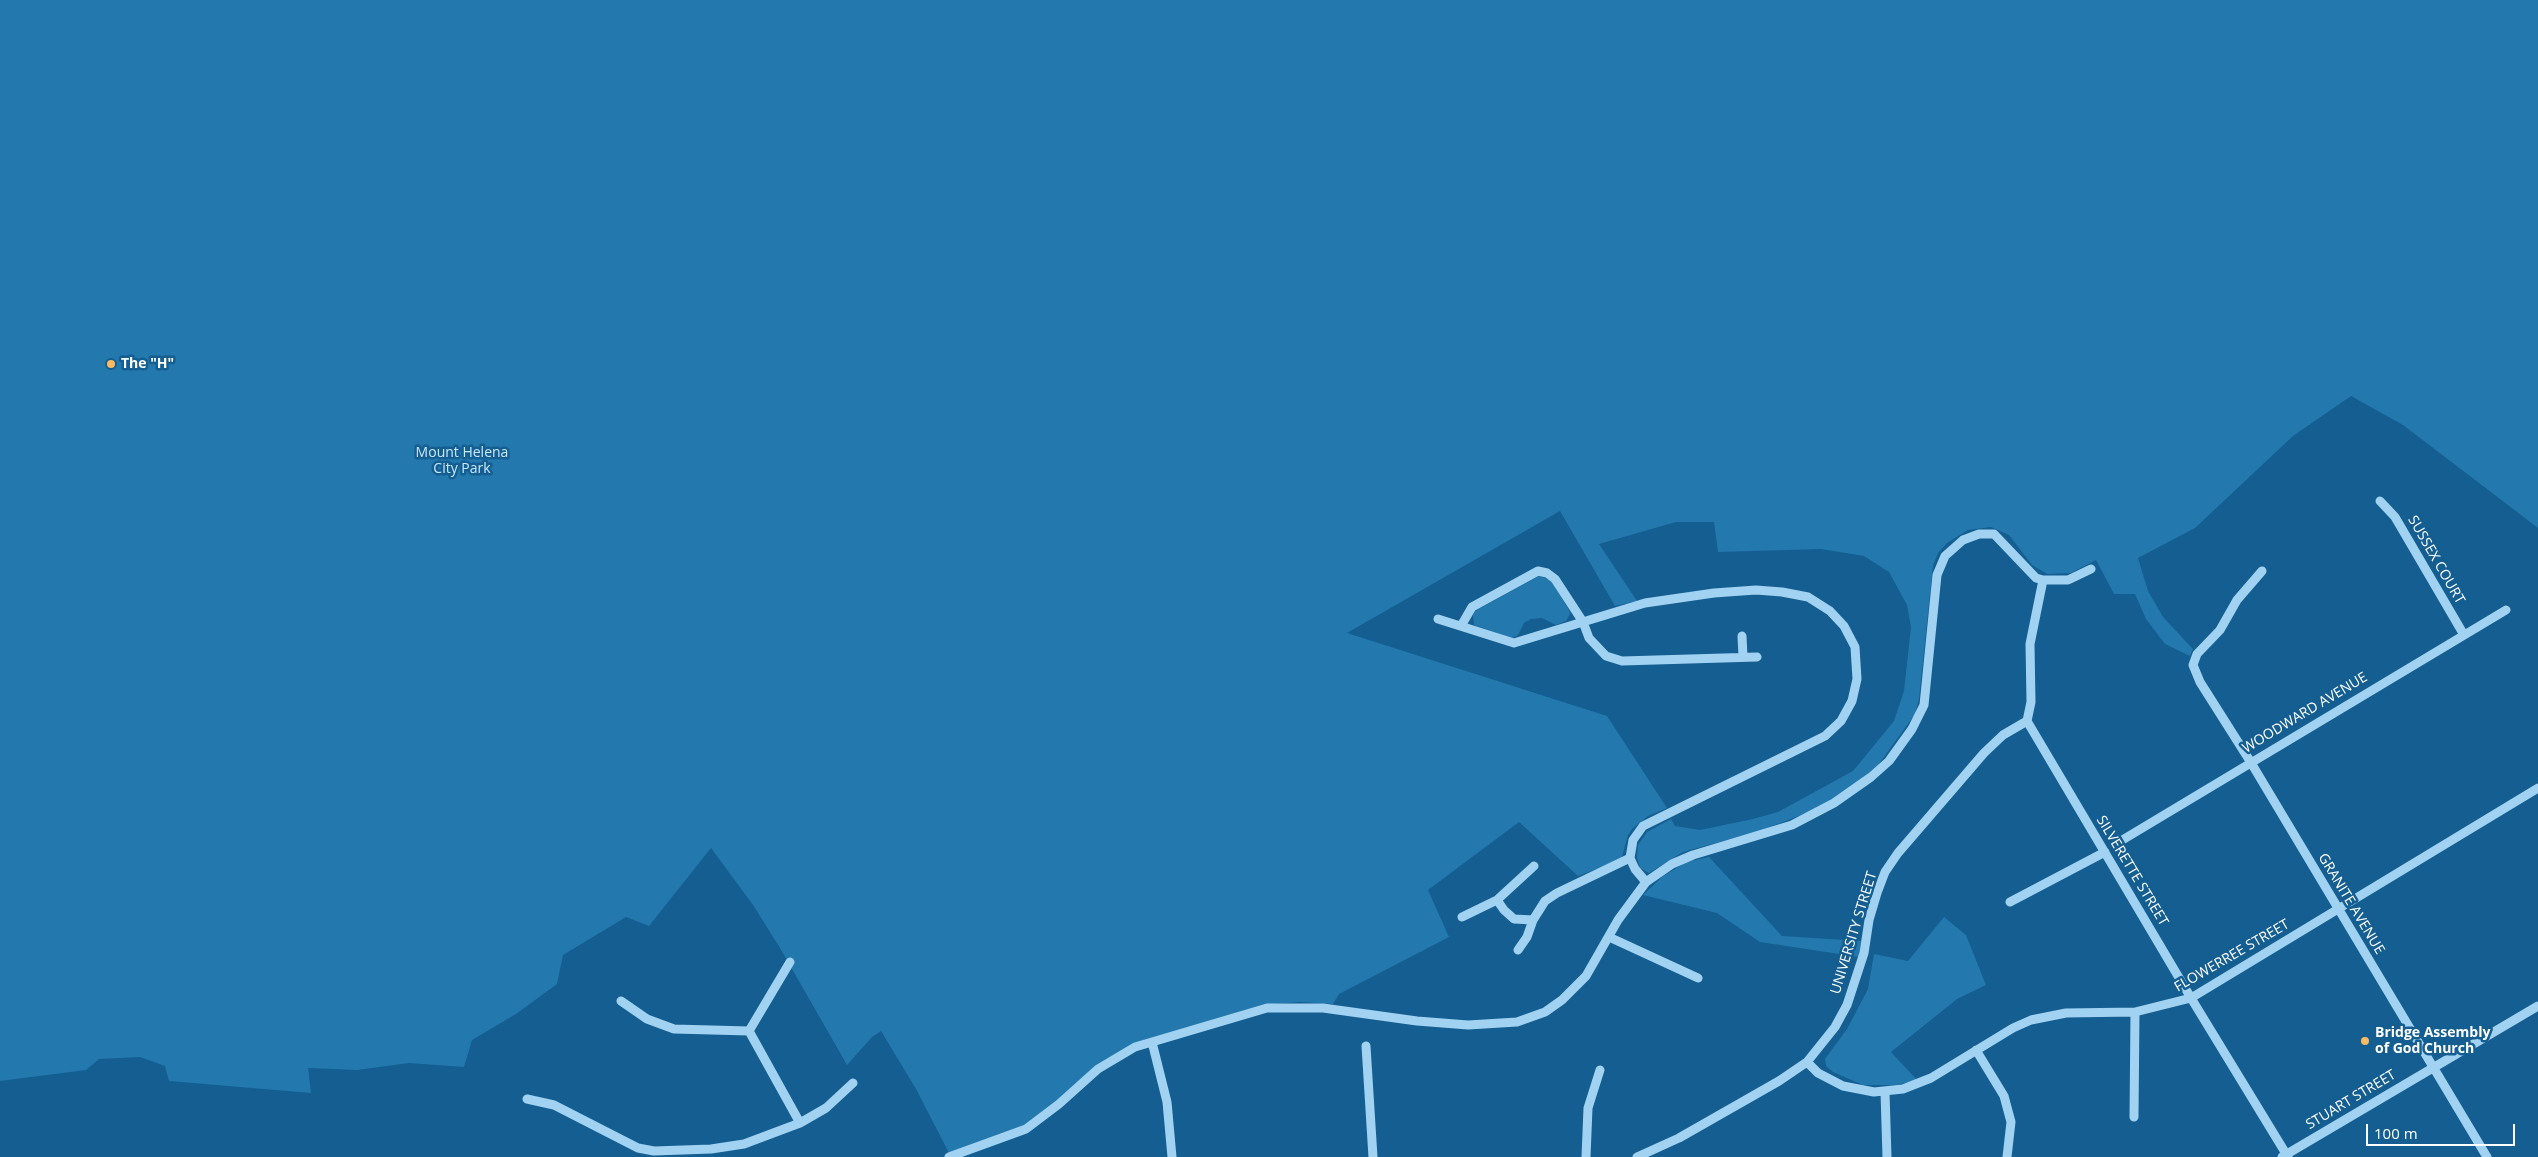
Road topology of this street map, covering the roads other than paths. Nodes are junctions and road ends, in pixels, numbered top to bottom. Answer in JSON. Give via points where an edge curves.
{"nodes":[{"id":1,"x":2380,"y":501,"type":"dead end"},
{"id":2,"x":2091,"y":568,"type":"dead end"},
{"id":3,"x":2262,"y":572,"type":"dead end"},
{"id":4,"x":2043,"y":580,"type":"junction"},
{"id":5,"x":2506,"y":610,"type":"dead end"},
{"id":6,"x":1438,"y":619,"type":"dead end"},
{"id":7,"x":1583,"y":622,"type":"junction"},
{"id":8,"x":1461,"y":626,"type":"junction"},
{"id":9,"x":2464,"y":635,"type":"junction"},
{"id":10,"x":1742,"y":636,"type":"dead end"},
{"id":11,"x":1743,"y":657,"type":"junction"},
{"id":12,"x":1757,"y":657,"type":"dead end"},
{"id":13,"x":2027,"y":722,"type":"junction"},
{"id":14,"x":2250,"y":762,"type":"junction"},
{"id":15,"x":2538,"y":788,"type":"edge"},
{"id":16,"x":2118,"y":842,"type":"dead end"},
{"id":17,"x":2105,"y":852,"type":"junction"},
{"id":18,"x":1630,"y":858,"type":"junction"},
{"id":19,"x":1534,"y":866,"type":"dead end"},
{"id":20,"x":1646,"y":882,"type":"junction"},
{"id":21,"x":1497,"y":900,"type":"junction"},
{"id":22,"x":2010,"y":902,"type":"dead end"},
{"id":23,"x":2338,"y":910,"type":"junction"},
{"id":24,"x":1462,"y":917,"type":"dead end"},
{"id":25,"x":1533,"y":920,"type":"junction"},
{"id":26,"x":1609,"y":937,"type":"junction"},
{"id":27,"x":1518,"y":950,"type":"dead end"},
{"id":28,"x":790,"y":962,"type":"dead end"},
{"id":29,"x":1698,"y":978,"type":"dead end"},
{"id":30,"x":2191,"y":998,"type":"junction"},
{"id":31,"x":621,"y":1001,"type":"dead end"},
{"id":32,"x":2538,"y":1006,"type":"edge"},
{"id":33,"x":2135,"y":1012,"type":"junction"},
{"id":34,"x":749,"y":1031,"type":"junction"},
{"id":35,"x":1152,"y":1042,"type":"junction"},
{"id":36,"x":1366,"y":1046,"type":"dead end"},
{"id":37,"x":1976,"y":1050,"type":"junction"},
{"id":38,"x":1807,"y":1062,"type":"junction"},
{"id":39,"x":2434,"y":1067,"type":"junction"},
{"id":40,"x":1600,"y":1070,"type":"dead end"},
{"id":41,"x":853,"y":1083,"type":"dead end"},
{"id":42,"x":1885,"y":1092,"type":"junction"},
{"id":43,"x":527,"y":1099,"type":"dead end"},
{"id":44,"x":2134,"y":1117,"type":"dead end"},
{"id":45,"x":800,"y":1123,"type":"junction"},
{"id":46,"x":638,"y":1148,"type":"junction"},
{"id":47,"x":2286,"y":1156,"type":"edge"},
{"id":48,"x":635,"y":1157,"type":"edge"},
{"id":49,"x":949,"y":1157,"type":"edge"},
{"id":50,"x":1172,"y":1157,"type":"edge"},
{"id":51,"x":1373,"y":1157,"type":"edge"},
{"id":52,"x":1586,"y":1157,"type":"edge"},
{"id":53,"x":1637,"y":1157,"type":"edge"},
{"id":54,"x":1887,"y":1157,"type":"edge"},
{"id":55,"x":2007,"y":1157,"type":"edge"},
{"id":56,"x":2487,"y":1157,"type":"edge"}],
"edges":[{"from":1,"to":9,"type":"street","name":"SUSSEX COURT","via":[[2395,517]]},
{"from":2,"to":4,"type":"street","via":[[2068,580]]},
{"from":3,"to":14,"type":"street","name":"GRANITE AVENUE","via":[[2237,600],[2220,630],[2197,654],[2193,665],[2200,682]]},
{"from":4,"to":13,"type":"street","via":[[2030,644],[2032,702]]},
{"from":4,"to":20,"type":"street","via":[[2036,578],[1994,534],[1979,534],[1963,540],[1946,556],[1938,575],[1924,705],[1912,729],[1889,761],[1834,803],[1792,825],[1693,855],[1672,864]]},
{"from":5,"to":9,"type":"street","name":"WOODWARD AVENUE"},
{"from":6,"to":8,"type":"street"},
{"from":7,"to":8,"type":"street","via":[[1514,643]]},
{"from":7,"to":8,"type":"street","via":[[1555,579],[1538,571],[1472,607]]},
{"from":7,"to":11,"type":"street","via":[[1597,648],[1606,656],[1622,661]]},
{"from":7,"to":18,"type":"street","via":[[1645,603],[1681,597],[1756,590],[1782,592],[1808,598],[1830,611],[1844,626],[1856,647],[1856,689],[1834,729],[1810,744],[1643,826],[1633,840]]},
{"from":9,"to":14,"type":"street","name":"WOODWARD AVENUE"},
{"from":10,"to":11,"type":"street"},
{"from":11,"to":12,"type":"street"},
{"from":13,"to":17,"type":"street","name":"SILVERETTE STREET"},
{"from":13,"to":38,"type":"street","name":"UNIVERSITY STREET","via":[[2003,736],[1984,753],[1898,852],[1885,872],[1850,997],[1835,1027]]},
{"from":14,"to":16,"type":"street","name":"WOODWARD AVENUE"},
{"from":14,"to":23,"type":"street","name":"GRANITE AVENUE"},
{"from":15,"to":23,"type":"street","name":"FLOWERREE STREET"},
{"from":17,"to":22,"type":"street"},
{"from":17,"to":30,"type":"street","name":"SILVERETTE STREET"},
{"from":18,"to":20,"type":"street"},
{"from":18,"to":25,"type":"street","via":[[1557,893],[1545,901]]},
{"from":19,"to":21,"type":"street"},
{"from":20,"to":26,"type":"street"},
{"from":21,"to":24,"type":"street"},
{"from":21,"to":25,"type":"street","via":[[1514,919]]},
{"from":23,"to":30,"type":"street","name":"FLOWERREE STREET"},
{"from":23,"to":39,"type":"street","name":"GRANITE AVENUE"},
{"from":25,"to":27,"type":"street"},
{"from":26,"to":29,"type":"street"},
{"from":26,"to":35,"type":"street","via":[[1575,989],[1544,1012],[1517,1022],[1468,1025],[1298,1006],[1267,1008]]},
{"from":28,"to":34,"type":"street"},
{"from":30,"to":33,"type":"street","name":"FLOWERREE STREET"},
{"from":30,"to":47,"type":"street","name":"SILVERETTE STREET"},
{"from":31,"to":34,"type":"street","via":[[647,1018],[674,1028]]},
{"from":32,"to":39,"type":"street","name":"STUART STREET"},
{"from":33,"to":37,"type":"street","name":"FLOWERREE STREET","via":[[2045,1016],[2013,1028]]},
{"from":33,"to":44,"type":"street"},
{"from":34,"to":45,"type":"street"},
{"from":35,"to":49,"type":"street","via":[[1098,1069],[1026,1129]]},
{"from":35,"to":50,"type":"street","via":[[1167,1102]]},
{"from":36,"to":51,"type":"street"},
{"from":37,"to":42,"type":"street","name":"FLOWERREE STREET","via":[[1916,1085]]},
{"from":37,"to":55,"type":"street","via":[[2004,1096],[2011,1122]]},
{"from":38,"to":42,"type":"street","name":"FLOWERREE STREET","via":[[1818,1073],[1843,1086],[1860,1091]]},
{"from":38,"to":53,"type":"street","name":"UNIVERSITY STREET","via":[[1679,1138]]},
{"from":39,"to":47,"type":"street","name":"STUART STREET"},
{"from":39,"to":56,"type":"street","name":"GRANITE AVENUE"},
{"from":40,"to":52,"type":"street","via":[[1588,1108]]},
{"from":41,"to":45,"type":"street","via":[[826,1108]]},
{"from":42,"to":54,"type":"street"},
{"from":43,"to":46,"type":"street","via":[[558,1107]]},
{"from":45,"to":46,"type":"street","via":[[744,1144],[711,1149]]},
{"from":46,"to":48,"type":"street"}]}
